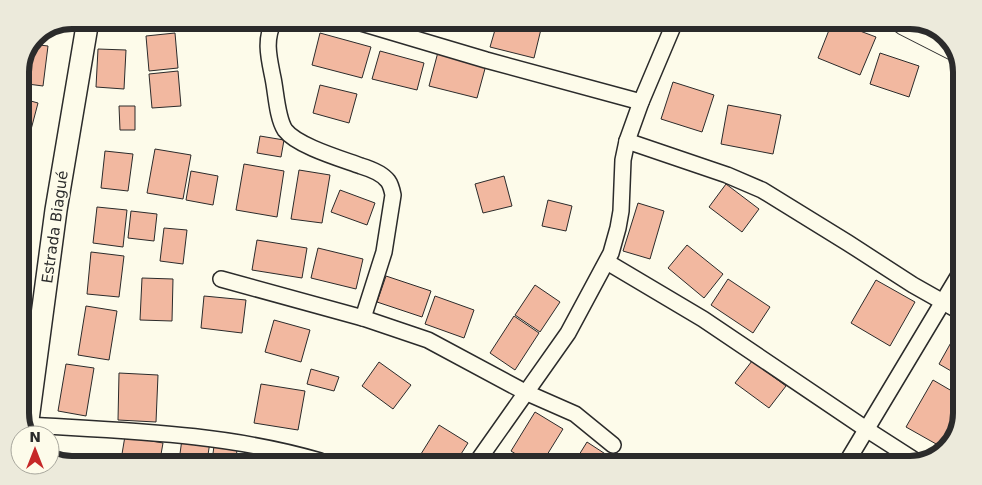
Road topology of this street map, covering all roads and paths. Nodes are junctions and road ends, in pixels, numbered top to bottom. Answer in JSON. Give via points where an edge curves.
{"nodes":[{"id":1,"x":86,"y":29,"type":"edge"},
{"id":2,"x":270,"y":29,"type":"edge"},
{"id":3,"x":382,"y":29,"type":"edge"},
{"id":4,"x":672,"y":29,"type":"edge"},
{"id":5,"x":911,"y":29,"type":"edge"},
{"id":6,"x":945,"y":46,"type":"edge"},
{"id":7,"x":641,"y":102,"type":"junction"},
{"id":8,"x":627,"y":141,"type":"junction"},
{"id":9,"x":607,"y":262,"type":"junction"},
{"id":10,"x":221,"y":279,"type":"dead end"},
{"id":11,"x":953,"y":284,"type":"edge"},
{"id":12,"x":942,"y":301,"type":"junction"},
{"id":13,"x":953,"y":308,"type":"edge"},
{"id":14,"x":363,"y":318,"type":"junction"},
{"id":15,"x":525,"y":392,"type":"junction"},
{"id":16,"x":29,"y":415,"type":"edge"},
{"id":17,"x":866,"y":429,"type":"junction"},
{"id":18,"x":60,"y":431,"type":"edge"},
{"id":19,"x":612,"y":445,"type":"dead end"},
{"id":20,"x":301,"y":456,"type":"edge"},
{"id":21,"x":480,"y":456,"type":"edge"},
{"id":22,"x":850,"y":456,"type":"edge"},
{"id":23,"x":909,"y":456,"type":"edge"}],
"edges":[{"from":1,"to":16,"type":"main road","name":"Estrada Biagué","via":[[56,210]]},
{"from":2,"to":14,"type":"street","via":[[268,49],[284,128],[310,147],[374,171],[389,182],[391,188],[393,195],[384,252]]},
{"from":3,"to":7,"type":"street"},
{"from":4,"to":7,"type":"street"},
{"from":5,"to":6,"type":"street"},
{"from":7,"to":8,"type":"street"},
{"from":8,"to":9,"type":"street","via":[[622,204]]},
{"from":8,"to":12,"type":"street","via":[[762,190]]},
{"from":9,"to":15,"type":"street","via":[[568,334]]},
{"from":9,"to":17,"type":"street","via":[[702,319]]},
{"from":10,"to":14,"type":"street"},
{"from":11,"to":12,"type":"street"},
{"from":12,"to":13,"type":"street"},
{"from":12,"to":17,"type":"street"},
{"from":14,"to":15,"type":"street","via":[[428,340]]},
{"from":15,"to":19,"type":"street","via":[[575,414]]},
{"from":15,"to":21,"type":"street"},
{"from":17,"to":22,"type":"street"},
{"from":17,"to":23,"type":"street"},
{"from":18,"to":20,"type":"street","via":[[151,432],[224,440]]}]}
